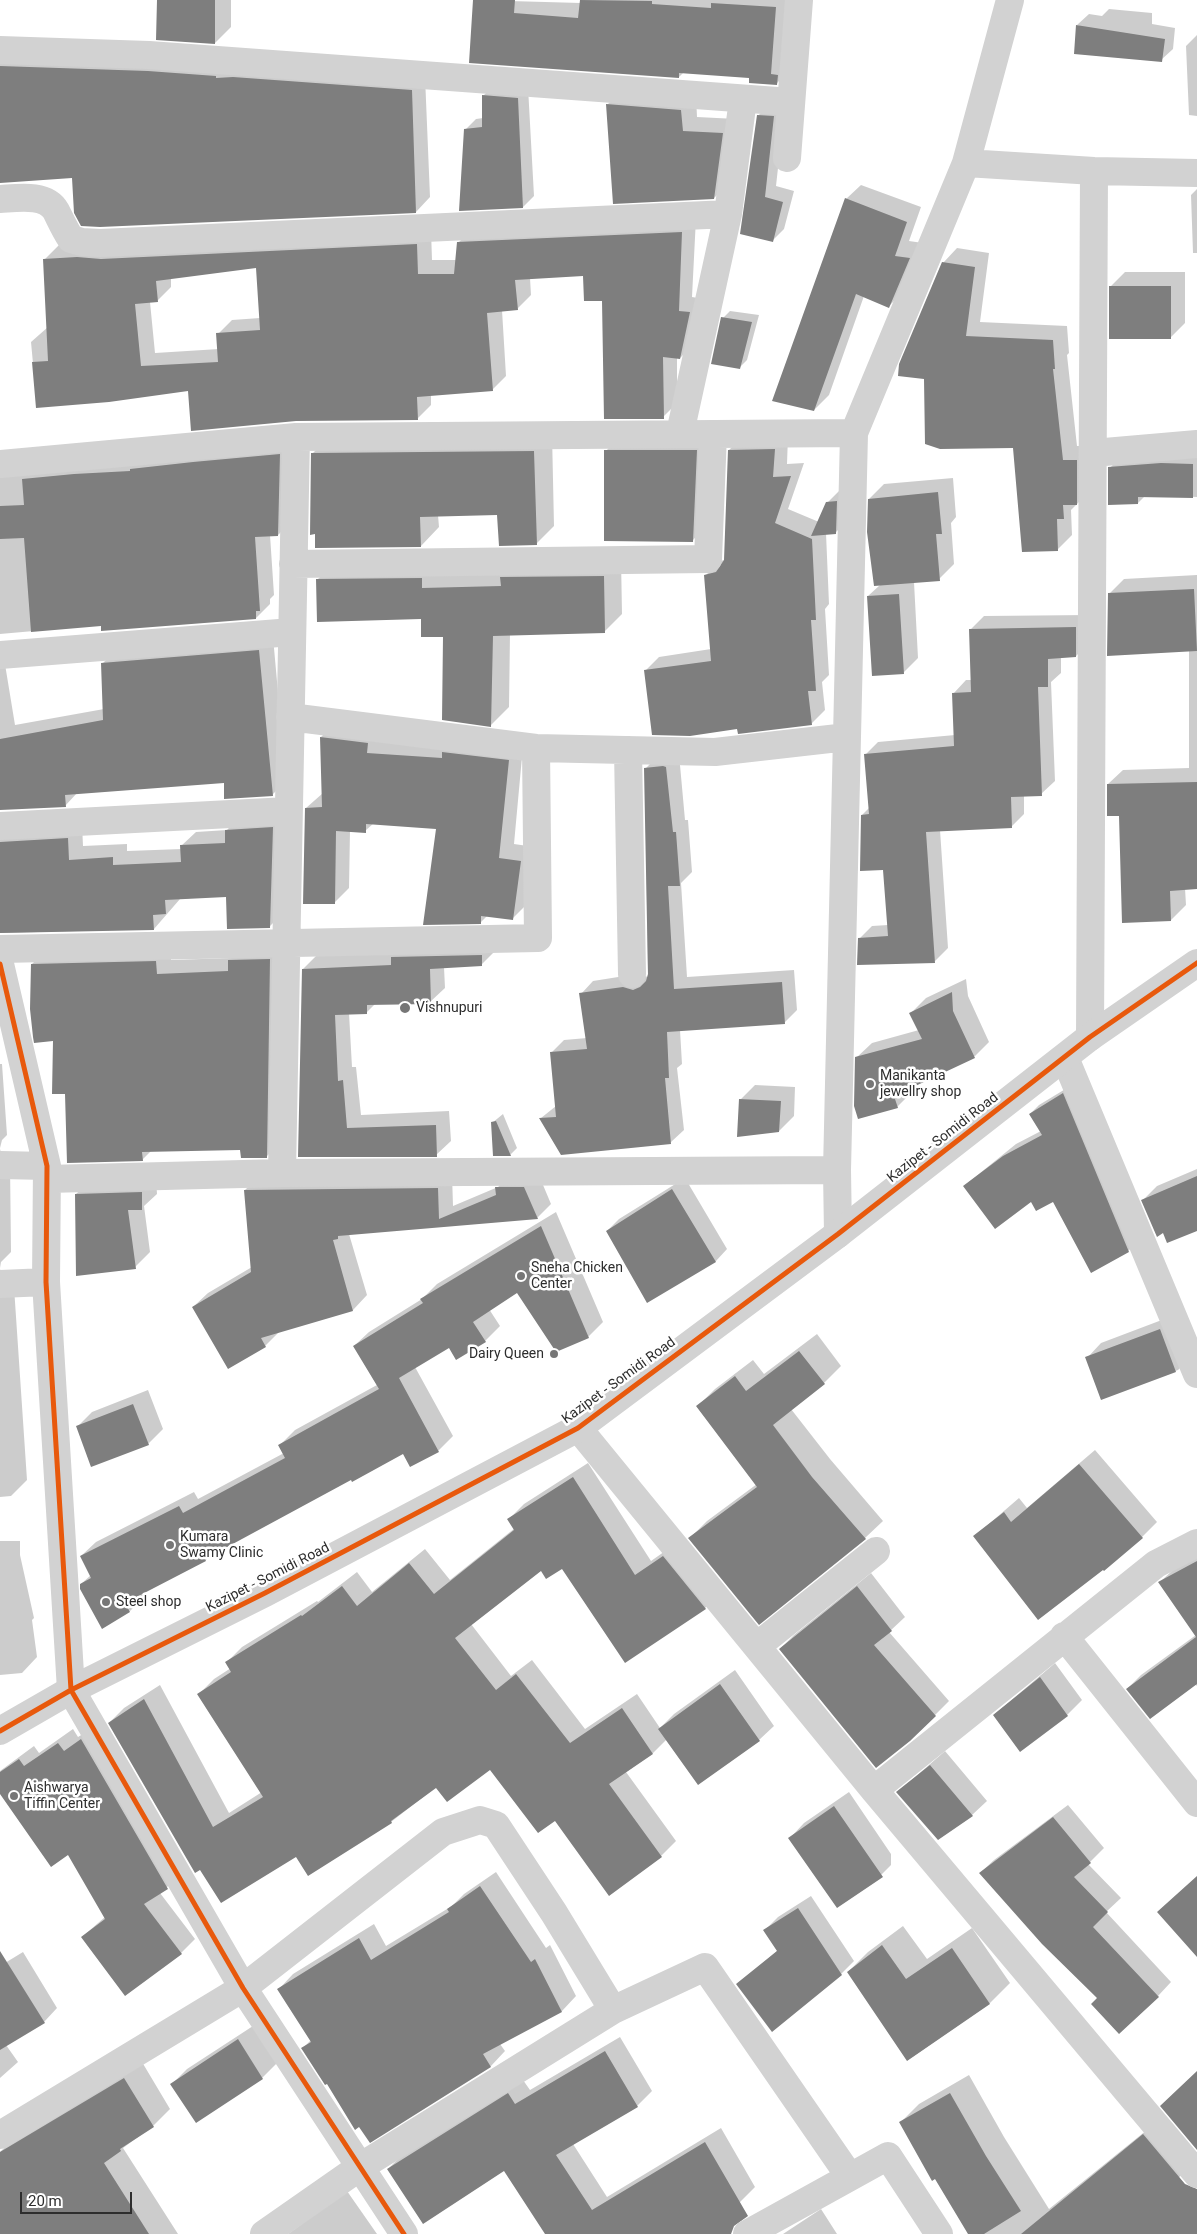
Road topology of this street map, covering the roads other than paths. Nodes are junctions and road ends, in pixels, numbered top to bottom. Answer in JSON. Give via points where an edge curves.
{"nodes":[{"id":1,"x":799,"y":0,"type":"edge"},
{"id":2,"x":1010,"y":0,"type":"edge"},
{"id":3,"x":0,"y":50,"type":"edge"},
{"id":4,"x":743,"y":98,"type":"junction"},
{"id":5,"x":791,"y":102,"type":"junction"},
{"id":6,"x":787,"y":158,"type":"dead end"},
{"id":7,"x":966,"y":162,"type":"junction"},
{"id":8,"x":1094,"y":171,"type":"junction"},
{"id":9,"x":1197,"y":172,"type":"edge"},
{"id":10,"x":0,"y":199,"type":"edge"},
{"id":11,"x":728,"y":214,"type":"junction"},
{"id":12,"x":680,"y":433,"type":"junction"},
{"id":13,"x":854,"y":433,"type":"junction"},
{"id":14,"x":713,"y":434,"type":"junction"},
{"id":15,"x":296,"y":438,"type":"junction"},
{"id":16,"x":1197,"y":444,"type":"edge"},
{"id":17,"x":1093,"y":453,"type":"junction"},
{"id":18,"x":0,"y":464,"type":"edge"},
{"id":19,"x":293,"y":564,"type":"junction"},
{"id":20,"x":292,"y":632,"type":"junction"},
{"id":21,"x":0,"y":655,"type":"edge"},
{"id":22,"x":290,"y":717,"type":"junction"},
{"id":23,"x":848,"y":737,"type":"junction"},
{"id":24,"x":536,"y":748,"type":"junction"},
{"id":25,"x":628,"y":750,"type":"junction"},
{"id":26,"x":288,"y":811,"type":"junction"},
{"id":27,"x":0,"y":826,"type":"edge"},
{"id":28,"x":286,"y":944,"type":"junction"},
{"id":29,"x":0,"y":949,"type":"edge"},
{"id":30,"x":1197,"y":962,"type":"edge"},
{"id":31,"x":0,"y":964,"type":"edge"},
{"id":32,"x":632,"y":974,"type":"dead end"},
{"id":33,"x":1090,"y":1037,"type":"junction"},
{"id":34,"x":1065,"y":1058,"type":"junction"},
{"id":35,"x":0,"y":1165,"type":"edge"},
{"id":36,"x":837,"y":1170,"type":"junction"},
{"id":37,"x":47,"y":1172,"type":"junction"},
{"id":38,"x":282,"y":1174,"type":"junction"},
{"id":39,"x":838,"y":1234,"type":"junction"},
{"id":40,"x":46,"y":1282,"type":"junction"},
{"id":41,"x":0,"y":1284,"type":"edge"},
{"id":42,"x":1197,"y":1374,"type":"edge"},
{"id":43,"x":578,"y":1428,"type":"junction"},
{"id":44,"x":1197,"y":1543,"type":"edge"},
{"id":45,"x":876,"y":1551,"type":"dead end"},
{"id":46,"x":1064,"y":1636,"type":"junction"},
{"id":47,"x":757,"y":1646,"type":"junction"},
{"id":48,"x":71,"y":1690,"type":"junction"},
{"id":49,"x":0,"y":1731,"type":"edge"},
{"id":50,"x":874,"y":1790,"type":"junction"},
{"id":51,"x":1197,"y":1803,"type":"edge"},
{"id":52,"x":243,"y":1988,"type":"junction"},
{"id":53,"x":613,"y":2010,"type":"junction"},
{"id":54,"x":0,"y":2135,"type":"edge"},
{"id":55,"x":360,"y":2167,"type":"junction"},
{"id":56,"x":1197,"y":2174,"type":"edge"},
{"id":57,"x":850,"y":2177,"type":"junction"},
{"id":58,"x":264,"y":2234,"type":"edge"},
{"id":59,"x":404,"y":2234,"type":"edge"},
{"id":60,"x":748,"y":2234,"type":"edge"},
{"id":61,"x":939,"y":2234,"type":"edge"}],
"edges":[{"from":1,"to":5,"type":"street"},
{"from":2,"to":7,"type":"street"},
{"from":3,"to":4,"type":"street","via":[[149,55]]},
{"from":4,"to":5,"type":"street"},
{"from":4,"to":11,"type":"street"},
{"from":5,"to":6,"type":"street"},
{"from":7,"to":8,"type":"street"},
{"from":7,"to":13,"type":"street"},
{"from":8,"to":9,"type":"street"},
{"from":8,"to":17,"type":"street"},
{"from":10,"to":11,"type":"street","via":[[43,200],[55,209],[71,239],[100,243]]},
{"from":11,"to":12,"type":"street"},
{"from":12,"to":14,"type":"street"},
{"from":12,"to":15,"type":"street"},
{"from":13,"to":14,"type":"street"},
{"from":13,"to":23,"type":"street"},
{"from":14,"to":19,"type":"street","via":[[708,559]]},
{"from":15,"to":18,"type":"street"},
{"from":15,"to":19,"type":"street"},
{"from":16,"to":17,"type":"street"},
{"from":17,"to":33,"type":"street"},
{"from":19,"to":20,"type":"street"},
{"from":20,"to":21,"type":"street"},
{"from":20,"to":22,"type":"street"},
{"from":22,"to":24,"type":"street"},
{"from":22,"to":26,"type":"street"},
{"from":23,"to":25,"type":"street","via":[[715,752]]},
{"from":23,"to":36,"type":"street"},
{"from":24,"to":25,"type":"street"},
{"from":24,"to":28,"type":"street","via":[[538,938]]},
{"from":25,"to":32,"type":"street"},
{"from":26,"to":27,"type":"street"},
{"from":26,"to":28,"type":"street"},
{"from":28,"to":29,"type":"street"},
{"from":28,"to":38,"type":"street"},
{"from":30,"to":33,"type":"street","name":"Kazipet - Somidi Road"},
{"from":31,"to":37,"type":"street"},
{"from":33,"to":34,"type":"street","name":"Kazipet - Somidi Road"},
{"from":34,"to":39,"type":"street","name":"Kazipet - Somidi Road"},
{"from":34,"to":42,"type":"street"},
{"from":35,"to":37,"type":"street"},
{"from":36,"to":38,"type":"street"},
{"from":36,"to":39,"type":"street"},
{"from":37,"to":38,"type":"street"},
{"from":37,"to":40,"type":"street"},
{"from":39,"to":43,"type":"street","name":"Kazipet - Somidi Road"},
{"from":40,"to":41,"type":"street"},
{"from":40,"to":48,"type":"street"},
{"from":43,"to":47,"type":"street"},
{"from":43,"to":48,"type":"street","name":"Kazipet - Somidi Road","via":[[265,1593]]},
{"from":44,"to":46,"type":"street","via":[[1156,1564]]},
{"from":45,"to":47,"type":"street"},
{"from":46,"to":50,"type":"street"},
{"from":46,"to":51,"type":"street"},
{"from":47,"to":50,"type":"street"},
{"from":48,"to":49,"type":"street","name":"Kazipet - Somidi Road"},
{"from":48,"to":52,"type":"street"},
{"from":50,"to":56,"type":"street"},
{"from":52,"to":53,"type":"street","via":[[443,1832],[480,1820],[496,1825]]},
{"from":52,"to":54,"type":"street"},
{"from":52,"to":55,"type":"street"},
{"from":53,"to":55,"type":"street"},
{"from":53,"to":57,"type":"street","via":[[704,1967]]},
{"from":55,"to":58,"type":"street"},
{"from":55,"to":59,"type":"street"},
{"from":57,"to":60,"type":"street"},
{"from":57,"to":61,"type":"street","via":[[888,2156]]}]}
